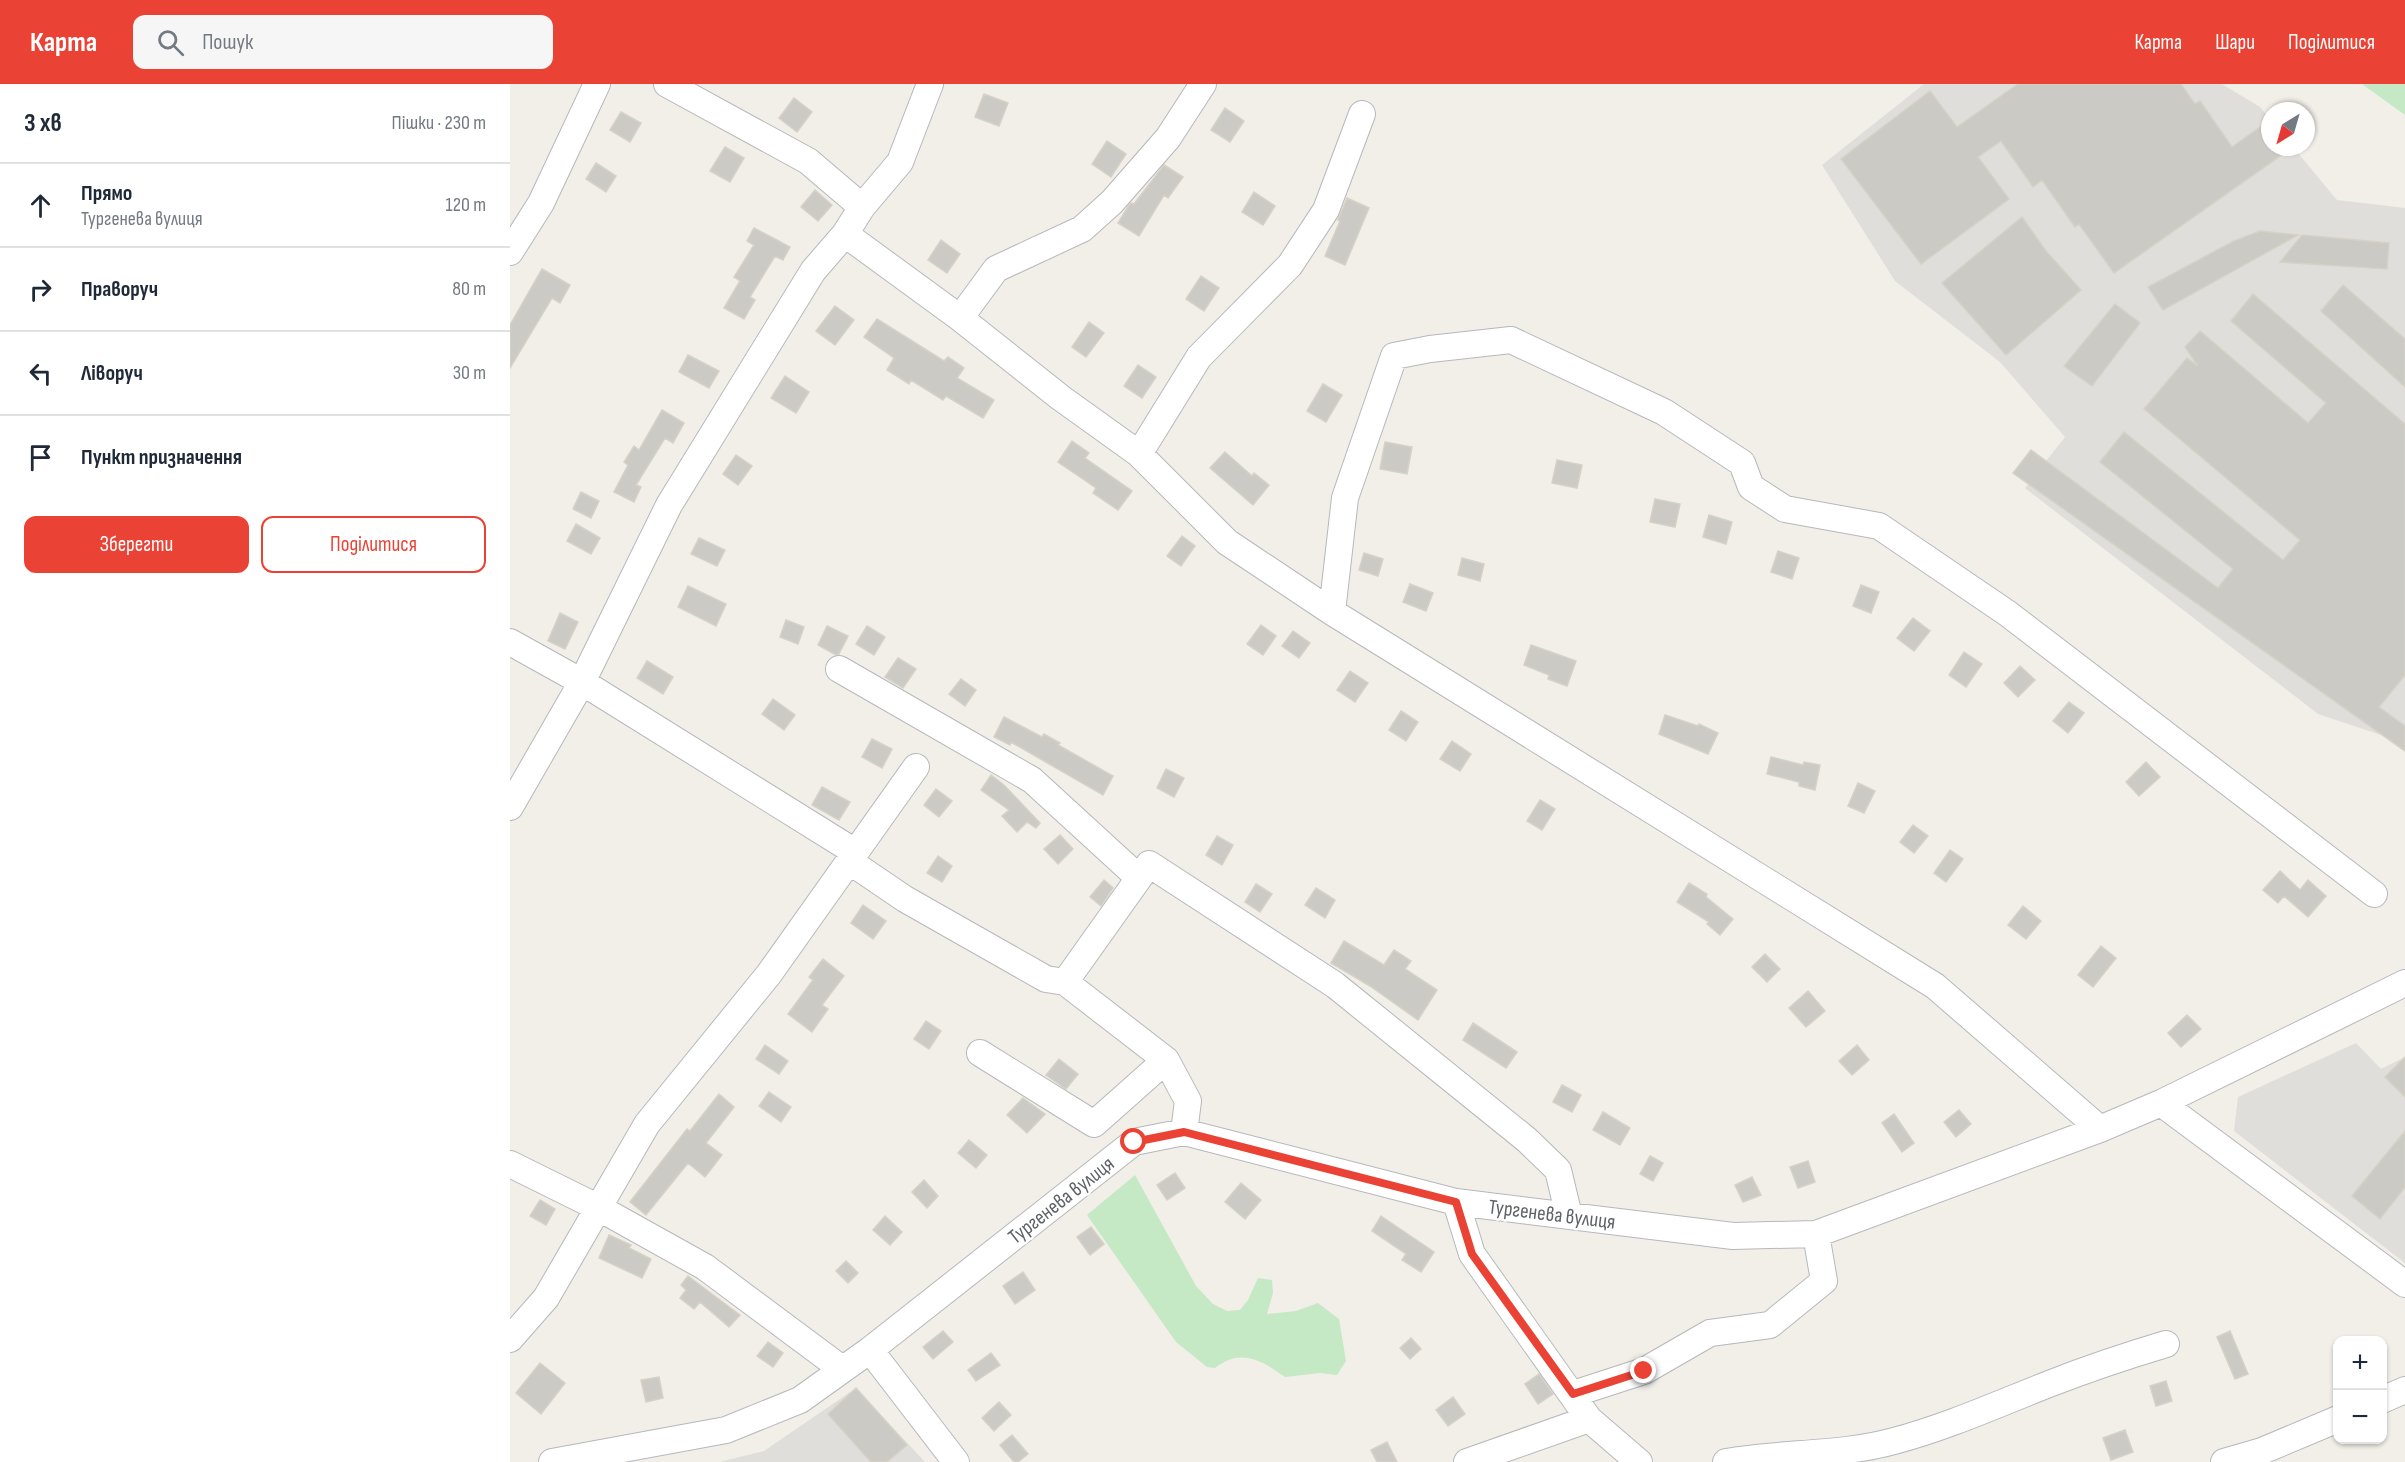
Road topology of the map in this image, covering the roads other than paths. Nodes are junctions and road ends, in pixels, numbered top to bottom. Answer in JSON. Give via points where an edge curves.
{"nodes":[{"id":1,"x":597,"y":84,"type":"edge"},
{"id":2,"x":667,"y":84,"type":"edge"},
{"id":3,"x":930,"y":84,"type":"edge"},
{"id":4,"x":1203,"y":84,"type":"edge"},
{"id":5,"x":1362,"y":114,"type":"dead end"},
{"id":6,"x":862,"y":207,"type":"junction"},
{"id":7,"x":845,"y":234,"type":"junction"},
{"id":8,"x":510,"y":252,"type":"edge"},
{"id":9,"x":960,"y":318,"type":"junction"},
{"id":10,"x":1139,"y":454,"type":"junction"},
{"id":11,"x":1332,"y":612,"type":"junction"},
{"id":12,"x":510,"y":642,"type":"edge"},
{"id":13,"x":839,"y":669,"type":"dead end"},
{"id":14,"x":582,"y":682,"type":"junction"},
{"id":15,"x":916,"y":767,"type":"dead end"},
{"id":16,"x":510,"y":807,"type":"edge"},
{"id":17,"x":852,"y":857,"type":"junction"},
{"id":18,"x":1139,"y":878,"type":"junction"},
{"id":19,"x":2374,"y":894,"type":"dead end"},
{"id":20,"x":1065,"y":982,"type":"junction"},
{"id":21,"x":2405,"y":983,"type":"edge"},
{"id":22,"x":980,"y":1053,"type":"dead end"},
{"id":23,"x":1166,"y":1060,"type":"junction"},
{"id":24,"x":2161,"y":1103,"type":"junction"},
{"id":25,"x":2100,"y":1129,"type":"junction"},
{"id":26,"x":1184,"y":1132,"type":"junction"},
{"id":27,"x":510,"y":1164,"type":"edge"},
{"id":28,"x":1456,"y":1202,"type":"junction"},
{"id":29,"x":599,"y":1208,"type":"junction"},
{"id":30,"x":1569,"y":1216,"type":"junction"},
{"id":31,"x":1816,"y":1234,"type":"junction"},
{"id":32,"x":2405,"y":1284,"type":"edge"},
{"id":33,"x":510,"y":1339,"type":"edge"},
{"id":34,"x":2166,"y":1344,"type":"dead end"},
{"id":35,"x":870,"y":1350,"type":"junction"},
{"id":36,"x":842,"y":1369,"type":"junction"},
{"id":37,"x":2405,"y":1390,"type":"edge"},
{"id":38,"x":1573,"y":1394,"type":"junction"},
{"id":39,"x":2387,"y":1398,"type":"edge"},
{"id":40,"x":1590,"y":1419,"type":"junction"},
{"id":41,"x":2333,"y":1421,"type":"edge"},
{"id":42,"x":1755,"y":1460,"type":"edge"},
{"id":43,"x":552,"y":1462,"type":"edge"},
{"id":44,"x":956,"y":1462,"type":"edge"},
{"id":45,"x":1467,"y":1462,"type":"edge"},
{"id":46,"x":1639,"y":1462,"type":"edge"},
{"id":47,"x":1726,"y":1462,"type":"edge"},
{"id":48,"x":2224,"y":1462,"type":"edge"}],
"edges":[{"from":1,"to":8,"type":"street","via":[[541,203]]},
{"from":2,"to":6,"type":"street","via":[[808,161]]},
{"from":3,"to":6,"type":"street","via":[[900,162]]},
{"from":4,"to":9,"type":"street","via":[[1168,138],[1112,202],[1082,229],[996,269]]},
{"from":5,"to":10,"type":"street","via":[[1326,210],[1290,265],[1199,357]]},
{"from":6,"to":7,"type":"street"},
{"from":7,"to":9,"type":"street"},
{"from":7,"to":14,"type":"street","via":[[813,271],[669,505]]},
{"from":9,"to":10,"type":"street"},
{"from":10,"to":11,"type":"street","via":[[1227,542]]},
{"from":11,"to":19,"type":"street","via":[[1345,498],[1394,356],[1511,340],[1664,412],[1742,463],[1751,487],[1785,509],[1879,526],[2007,613]]},
{"from":11,"to":25,"type":"street","via":[[1935,986]]},
{"from":12,"to":14,"type":"street"},
{"from":13,"to":18,"type":"street","via":[[1032,780]]},
{"from":14,"to":16,"type":"street"},
{"from":14,"to":17,"type":"street"},
{"from":15,"to":17,"type":"street"},
{"from":17,"to":20,"type":"street","via":[[905,899],[1046,979]]},
{"from":17,"to":29,"type":"street","via":[[770,974],[647,1124]]},
{"from":18,"to":20,"type":"street"},
{"from":18,"to":30,"type":"street","via":[[1149,864],[1335,985],[1527,1140],[1558,1170]]},
{"from":20,"to":23,"type":"street"},
{"from":21,"to":24,"type":"street","name":"Тургенева вулиця"},
{"from":22,"to":23,"type":"street","via":[[1094,1124]]},
{"from":23,"to":26,"type":"street","via":[[1188,1101]]},
{"from":24,"to":25,"type":"street","name":"Тургенева вулиця"},
{"from":24,"to":32,"type":"street"},
{"from":25,"to":31,"type":"street","name":"Тургенева вулиця"},
{"from":26,"to":28,"type":"street","name":"Тургенева вулиця"},
{"from":26,"to":35,"type":"street","name":"Тургенева вулиця","via":[[1134,1142]]},
{"from":27,"to":29,"type":"street"},
{"from":28,"to":30,"type":"street","name":"Тургенева вулиця"},
{"from":28,"to":38,"type":"street","via":[[1472,1254]]},
{"from":29,"to":33,"type":"street","via":[[546,1298]]},
{"from":29,"to":36,"type":"street","via":[[705,1267]]},
{"from":30,"to":31,"type":"street","name":"Тургенева вулиця","via":[[1733,1236]]},
{"from":31,"to":38,"type":"street","via":[[1824,1281],[1770,1325],[1710,1333],[1644,1371]]},
{"from":34,"to":42,"type":"street","via":[[1894,1442]]},
{"from":35,"to":36,"type":"street","name":"Тургенева вулиця"},
{"from":35,"to":44,"type":"street"},
{"from":36,"to":43,"type":"street","name":"Тургенева вулиця","via":[[800,1400],[726,1430]]},
{"from":37,"to":39,"type":"street"},
{"from":38,"to":40,"type":"street"},
{"from":40,"to":45,"type":"street"},
{"from":40,"to":46,"type":"street"},
{"from":41,"to":48,"type":"street","via":[[2262,1452]]},
{"from":42,"to":47,"type":"street"}]}
